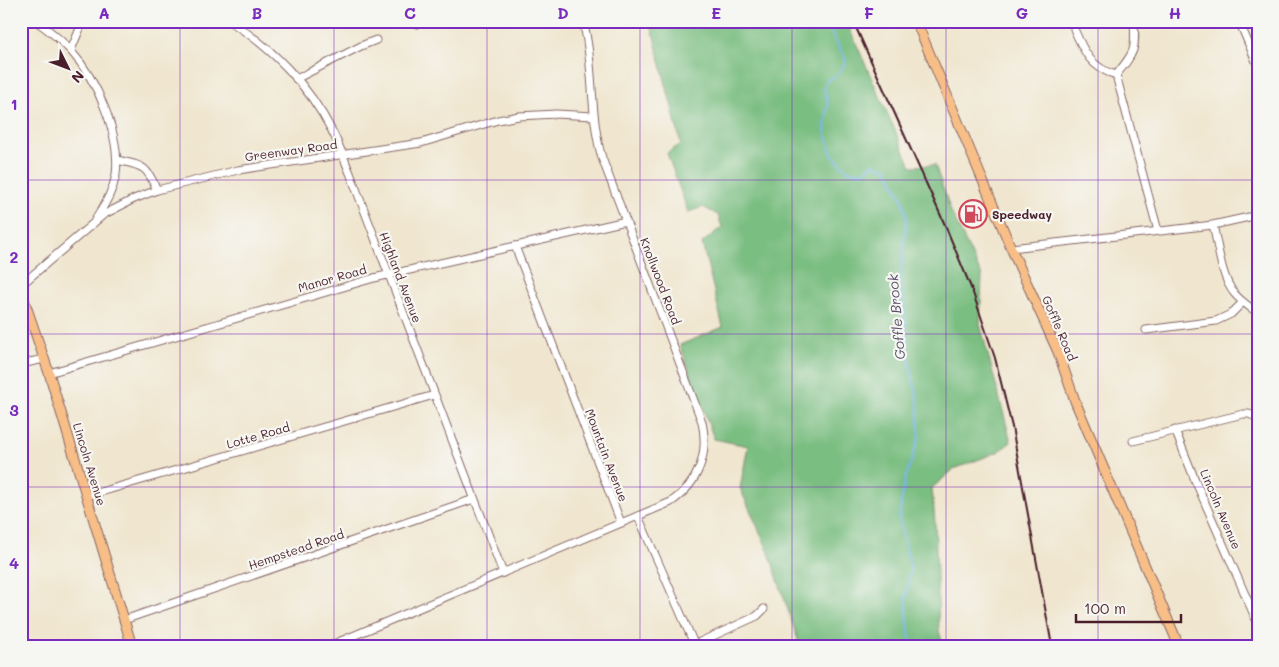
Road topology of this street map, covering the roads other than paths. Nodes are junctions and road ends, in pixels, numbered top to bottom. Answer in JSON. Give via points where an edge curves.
{"nodes":[{"id":1,"x":36,"y":21,"type":"edge"},
{"id":2,"x":83,"y":21,"type":"edge"},
{"id":3,"x":230,"y":21,"type":"edge"},
{"id":4,"x":426,"y":21,"type":"edge"},
{"id":5,"x":583,"y":21,"type":"edge"},
{"id":6,"x":916,"y":21,"type":"edge"},
{"id":7,"x":1134,"y":21,"type":"edge"},
{"id":8,"x":1239,"y":21,"type":"edge"},
{"id":9,"x":417,"y":24,"type":"dead end"},
{"id":10,"x":1074,"y":29,"type":"dead end"},
{"id":11,"x":376,"y":40,"type":"dead end"},
{"id":12,"x":71,"y":50,"type":"junction"},
{"id":13,"x":1258,"y":66,"type":"edge"},
{"id":14,"x":1116,"y":75,"type":"junction"},
{"id":15,"x":296,"y":79,"type":"junction"},
{"id":16,"x":594,"y":116,"type":"junction"},
{"id":17,"x":342,"y":154,"type":"junction"},
{"id":18,"x":116,"y":160,"type":"junction"},
{"id":19,"x":157,"y":190,"type":"junction"},
{"id":20,"x":1258,"y":215,"type":"edge"},
{"id":21,"x":626,"y":220,"type":"junction"},
{"id":22,"x":1213,"y":225,"type":"junction"},
{"id":23,"x":88,"y":228,"type":"junction"},
{"id":24,"x":1158,"y":231,"type":"junction"},
{"id":25,"x":514,"y":246,"type":"junction"},
{"id":26,"x":1011,"y":248,"type":"junction"},
{"id":27,"x":388,"y":274,"type":"junction"},
{"id":28,"x":21,"y":286,"type":"edge"},
{"id":29,"x":21,"y":291,"type":"edge"},
{"id":30,"x":1243,"y":302,"type":"junction"},
{"id":31,"x":1258,"y":313,"type":"edge"},
{"id":32,"x":1146,"y":330,"type":"dead end"},
{"id":33,"x":44,"y":359,"type":"junction"},
{"id":34,"x":21,"y":364,"type":"edge"},
{"id":35,"x":49,"y":373,"type":"junction"},
{"id":36,"x":434,"y":395,"type":"junction"},
{"id":37,"x":1258,"y":418,"type":"edge"},
{"id":38,"x":1175,"y":430,"type":"junction"},
{"id":39,"x":1133,"y":441,"type":"dead end"},
{"id":40,"x":87,"y":496,"type":"junction"},
{"id":41,"x":474,"y":499,"type":"junction"},
{"id":42,"x":638,"y":516,"type":"junction"},
{"id":43,"x":621,"y":523,"type":"junction"},
{"id":44,"x":503,"y":573,"type":"junction"},
{"id":45,"x":764,"y":609,"type":"dead end"},
{"id":46,"x":124,"y":620,"type":"junction"},
{"id":47,"x":1258,"y":624,"type":"edge"},
{"id":48,"x":1258,"y":643,"type":"edge"},
{"id":49,"x":693,"y":645,"type":"edge"},
{"id":50,"x":132,"y":646,"type":"edge"},
{"id":51,"x":329,"y":646,"type":"edge"},
{"id":52,"x":1179,"y":646,"type":"edge"},
{"id":53,"x":1251,"y":646,"type":"edge"}],
"edges":[{"from":1,"to":12,"type":"street"},
{"from":2,"to":12,"type":"street"},
{"from":3,"to":15,"type":"street","name":"Highland Avenue","via":[[259,42]]},
{"from":4,"to":9,"type":"street"},
{"from":5,"to":16,"type":"street","name":"Knollwood Road","via":[[592,67]]},
{"from":6,"to":26,"type":"main road","name":"Goffle Road"},
{"from":7,"to":14,"type":"street","via":[[1136,45]]},
{"from":8,"to":13,"type":"street"},
{"from":10,"to":14,"type":"street","via":[[1084,52],[1102,71]]},
{"from":11,"to":15,"type":"street"},
{"from":12,"to":18,"type":"street","via":[[103,105],[113,136]]},
{"from":14,"to":24,"type":"street"},
{"from":15,"to":17,"type":"street","name":"Highland Avenue","via":[[324,116]]},
{"from":16,"to":17,"type":"street","name":"Greenway Road","via":[[519,116],[421,143]]},
{"from":16,"to":21,"type":"street","name":"Knollwood Road","via":[[602,158]]},
{"from":17,"to":19,"type":"street","name":"Greenway Road","via":[[238,170]]},
{"from":17,"to":27,"type":"street","name":"Highland Avenue"},
{"from":18,"to":19,"type":"street","via":[[142,166],[151,174]]},
{"from":18,"to":23,"type":"street","via":[[116,176],[110,192]]},
{"from":19,"to":23,"type":"street","name":"Greenway Road","via":[[118,206]]},
{"from":20,"to":22,"type":"street"},
{"from":21,"to":25,"type":"street","name":"Manor Road"},
{"from":21,"to":42,"type":"street","name":"Knollwood Road","via":[[692,393],[705,439],[700,468],[690,486],[671,502]]},
{"from":22,"to":24,"type":"street"},
{"from":22,"to":30,"type":"street","via":[[1226,277],[1234,294]]},
{"from":23,"to":28,"type":"street","name":"Greenway Road"},
{"from":24,"to":26,"type":"street"},
{"from":25,"to":27,"type":"street","name":"Manor Road"},
{"from":25,"to":43,"type":"street","name":"Mountain Avenue"},
{"from":26,"to":52,"type":"main road","name":"Goffle Road","via":[[1058,352],[1075,401]]},
{"from":27,"to":35,"type":"street","name":"Manor Road"},
{"from":27,"to":36,"type":"street","name":"Highland Avenue"},
{"from":29,"to":33,"type":"main road","name":"Lincoln Avenue"},
{"from":30,"to":31,"type":"street"},
{"from":30,"to":32,"type":"street","via":[[1231,314],[1216,321]]},
{"from":33,"to":34,"type":"street"},
{"from":33,"to":35,"type":"main road","name":"Lincoln Avenue"},
{"from":35,"to":40,"type":"main road","name":"Lincoln Avenue"},
{"from":36,"to":40,"type":"street","name":"Lotte Road"},
{"from":36,"to":41,"type":"street","name":"Highland Avenue"},
{"from":37,"to":38,"type":"street","via":[[1249,414],[1239,415]]},
{"from":38,"to":39,"type":"street"},
{"from":38,"to":47,"type":"street","name":"Lincoln Avenue"},
{"from":40,"to":46,"type":"main road","name":"Lincoln Avenue"},
{"from":41,"to":44,"type":"street","name":"Highland Avenue"},
{"from":41,"to":46,"type":"street","name":"Hempstead Road"},
{"from":42,"to":43,"type":"street"},
{"from":42,"to":49,"type":"street"},
{"from":43,"to":44,"type":"street"},
{"from":44,"to":51,"type":"street"},
{"from":45,"to":49,"type":"street","via":[[757,616]]},
{"from":46,"to":50,"type":"main road","name":"Lincoln Avenue"},
{"from":48,"to":53,"type":"street"}]}
